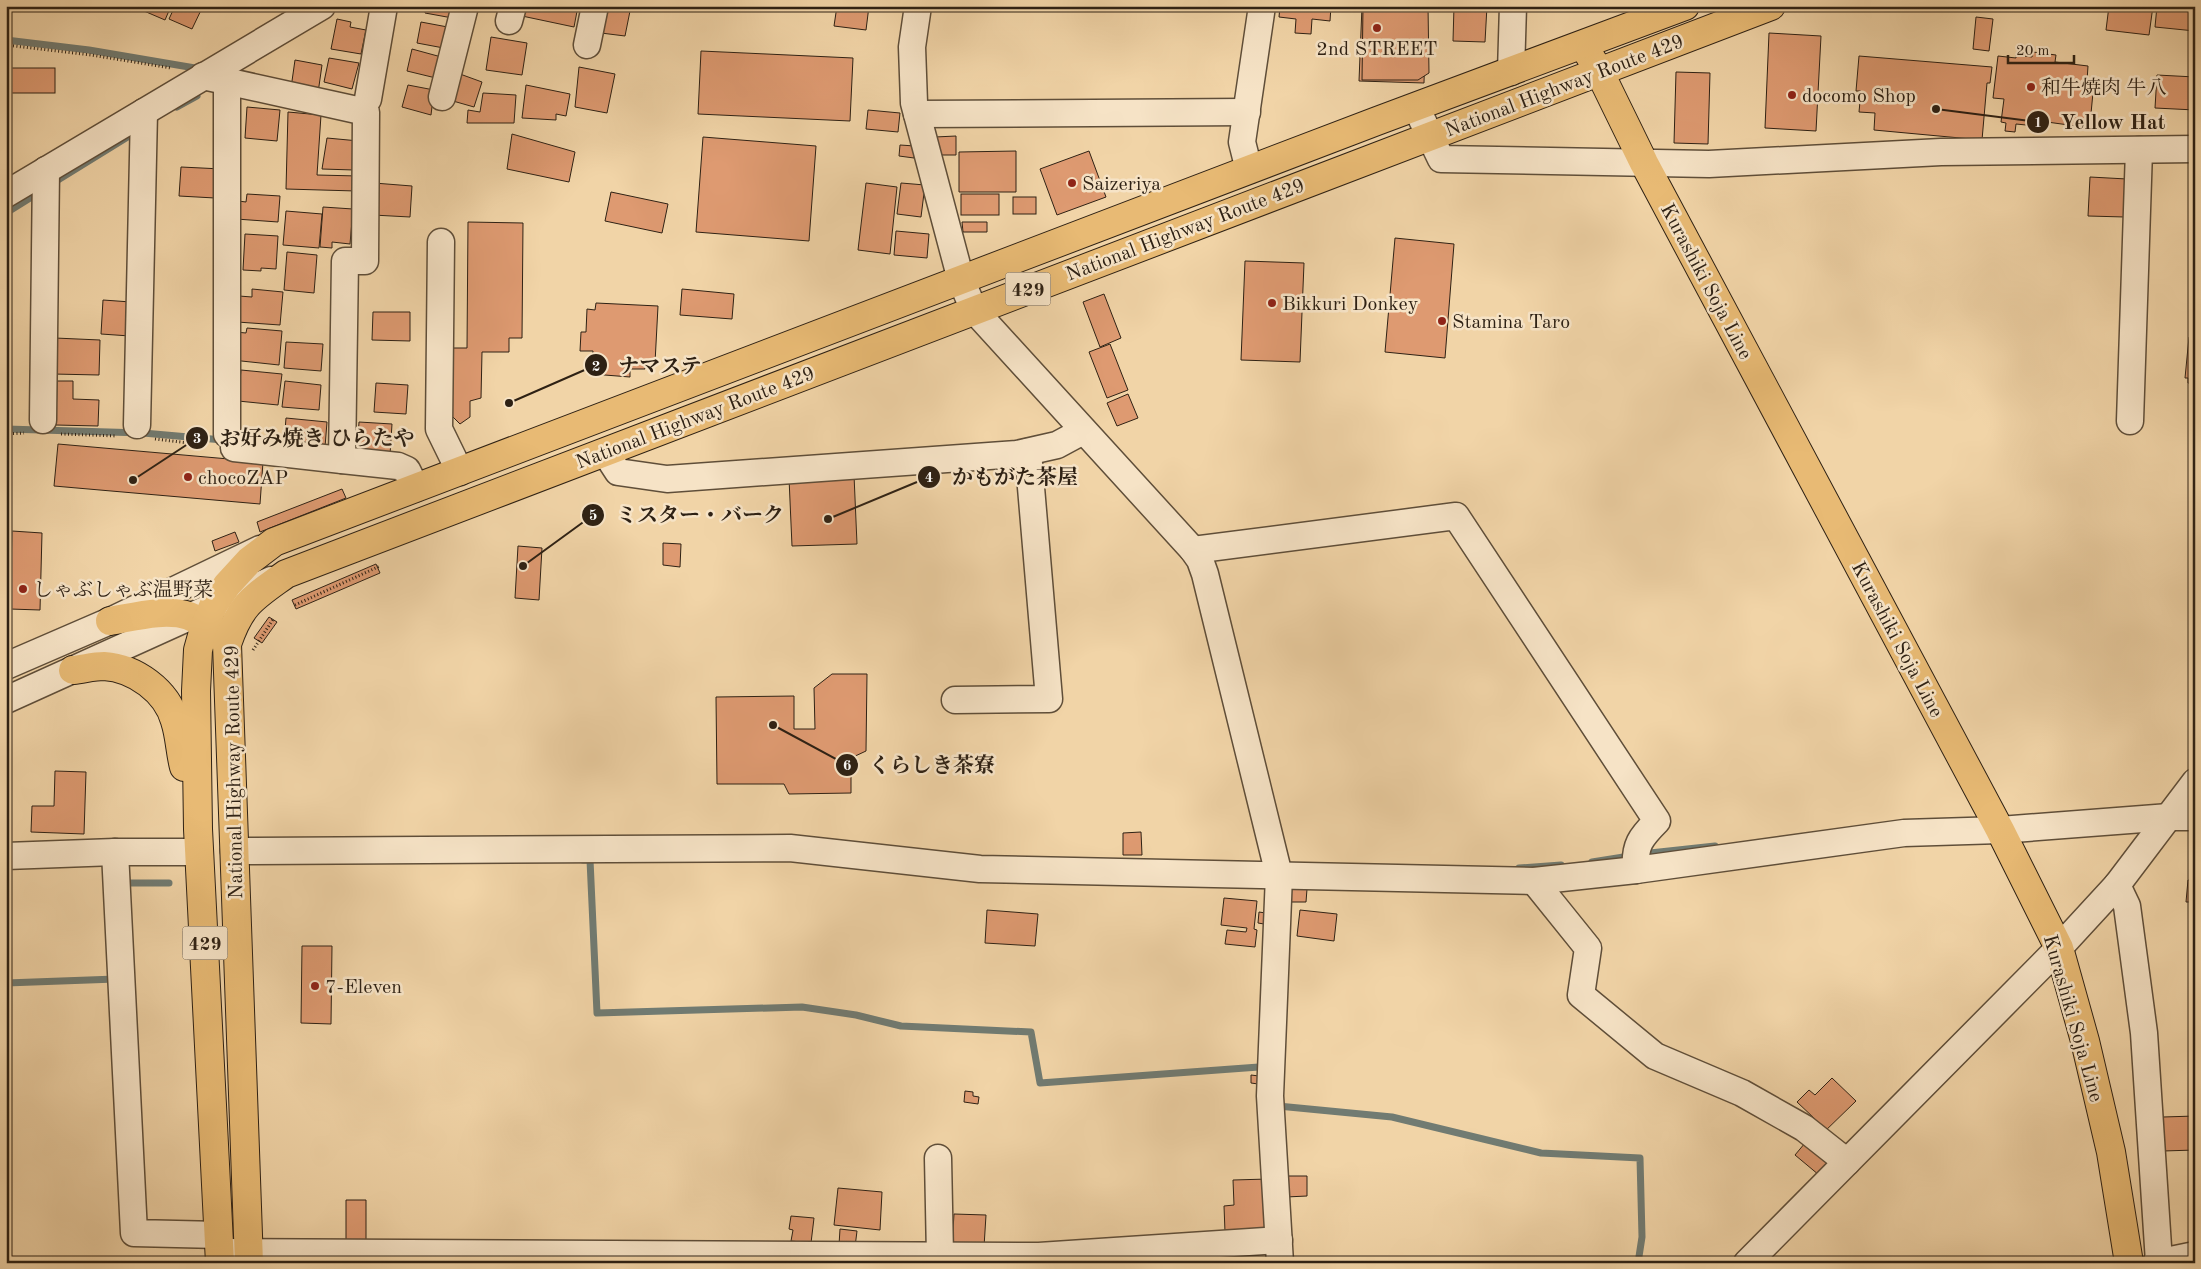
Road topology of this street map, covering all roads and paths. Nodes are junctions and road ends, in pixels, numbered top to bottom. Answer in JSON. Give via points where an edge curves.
{"nodes":[{"id":1,"x":322,"y":6,"type":"edge"},
{"id":2,"x":384,"y":6,"type":"edge"},
{"id":3,"x":465,"y":6,"type":"edge"},
{"id":4,"x":595,"y":6,"type":"edge"},
{"id":5,"x":918,"y":6,"type":"edge"},
{"id":6,"x":1262,"y":6,"type":"edge"},
{"id":7,"x":1513,"y":6,"type":"edge"},
{"id":8,"x":1685,"y":6,"type":"edge"},
{"id":9,"x":1771,"y":6,"type":"edge"},
{"id":10,"x":1645,"y":14,"type":"edge"},
{"id":11,"x":6,"y":45,"type":"edge"},
{"id":12,"x":587,"y":45,"type":"dead end"},
{"id":13,"x":1583,"y":45,"type":"junction"},
{"id":14,"x":1599,"y":71,"type":"junction"},
{"id":15,"x":1511,"y":72,"type":"junction"},
{"id":16,"x":215,"y":79,"type":"junction"},
{"id":17,"x":442,"y":97,"type":"dead end"},
{"id":18,"x":368,"y":99,"type":"dead end"},
{"id":19,"x":1416,"y":107,"type":"junction"},
{"id":20,"x":144,"y":112,"type":"junction"},
{"id":21,"x":1246,"y":112,"type":"junction"},
{"id":22,"x":917,"y":114,"type":"junction"},
{"id":23,"x":1430,"y":136,"type":"junction"},
{"id":24,"x":2195,"y":149,"type":"edge"},
{"id":25,"x":2139,"y":150,"type":"junction"},
{"id":26,"x":1644,"y":162,"type":"junction"},
{"id":27,"x":46,"y":170,"type":"junction"},
{"id":28,"x":1249,"y":170,"type":"junction"},
{"id":29,"x":6,"y":194,"type":"edge"},
{"id":30,"x":441,"y":242,"type":"dead end"},
{"id":31,"x":961,"y":280,"type":"junction"},
{"id":32,"x":974,"y":310,"type":"junction"},
{"id":33,"x":43,"y":420,"type":"dead end"},
{"id":34,"x":2130,"y":421,"type":"dead end"},
{"id":35,"x":137,"y":425,"type":"dead end"},
{"id":36,"x":1083,"y":431,"type":"junction"},
{"id":37,"x":605,"y":452,"type":"junction"},
{"id":38,"x":1028,"y":452,"type":"junction"},
{"id":39,"x":342,"y":460,"type":"junction"},
{"id":40,"x":460,"y":472,"type":"junction"},
{"id":41,"x":416,"y":488,"type":"junction"},
{"id":42,"x":274,"y":542,"type":"junction"},
{"id":43,"x":1193,"y":550,"type":"junction"},
{"id":44,"x":382,"y":566,"type":"dead end"},
{"id":45,"x":286,"y":574,"type":"junction"},
{"id":46,"x":295,"y":605,"type":"dead end"},
{"id":47,"x":202,"y":615,"type":"junction"},
{"id":48,"x":274,"y":618,"type":"dead end"},
{"id":49,"x":110,"y":620,"type":"junction"},
{"id":50,"x":228,"y":644,"type":"junction"},
{"id":51,"x":253,"y":650,"type":"dead end"},
{"id":52,"x":6,"y":666,"type":"edge"},
{"id":53,"x":73,"y":670,"type":"junction"},
{"id":54,"x":6,"y":700,"type":"edge"},
{"id":55,"x":955,"y":700,"type":"dead end"},
{"id":56,"x":2195,"y":782,"type":"edge"},
{"id":57,"x":2178,"y":813,"type":"edge"},
{"id":58,"x":2000,"y":830,"type":"junction"},
{"id":59,"x":199,"y":841,"type":"junction"},
{"id":60,"x":234,"y":851,"type":"junction"},
{"id":61,"x":115,"y":852,"type":"junction"},
{"id":62,"x":6,"y":856,"type":"edge"},
{"id":63,"x":1636,"y":862,"type":"junction"},
{"id":64,"x":1277,"y":867,"type":"junction"},
{"id":65,"x":1534,"y":881,"type":"junction"},
{"id":66,"x":2117,"y":885,"type":"junction"},
{"id":67,"x":2058,"y":948,"type":"junction"},
{"id":68,"x":938,"y":1158,"type":"dead end"},
{"id":69,"x":1847,"y":1162,"type":"junction"},
{"id":70,"x":219,"y":1250,"type":"edge"},
{"id":71,"x":1280,"y":1251,"type":"edge"},
{"id":72,"x":2195,"y":1255,"type":"edge"},
{"id":73,"x":940,"y":1256,"type":"junction"},
{"id":74,"x":249,"y":1257,"type":"edge"},
{"id":75,"x":2158,"y":1262,"type":"edge"},
{"id":76,"x":1747,"y":1263,"type":"edge"},
{"id":77,"x":2129,"y":1263,"type":"edge"}],
"edges":[{"from":1,"to":16,"type":"street"},
{"from":2,"to":18,"type":"street"},
{"from":3,"to":17,"type":"street"},
{"from":4,"to":12,"type":"street"},
{"from":5,"to":22,"type":"street","via":[[912,47]]},
{"from":6,"to":21,"type":"street"},
{"from":7,"to":15,"type":"street"},
{"from":8,"to":10,"type":"main road","name":"National Highway Route 429","number":"429"},
{"from":9,"to":14,"type":"main road","name":"National Highway Route 429","number":"429"},
{"from":10,"to":13,"type":"main road","name":"National Highway Route 429","number":"429"},
{"from":11,"to":16,"type":"path","via":[[149,64]]},
{"from":13,"to":14,"type":"main road","name":"Kurashiki Soja Line"},
{"from":13,"to":15,"type":"main road","name":"National Highway Route 429","number":"429"},
{"from":14,"to":23,"type":"main road","name":"National Highway Route 429","number":"429"},
{"from":14,"to":26,"type":"main road","name":"Kurashiki Soja Line"},
{"from":15,"to":19,"type":"main road","name":"National Highway Route 429","number":"429"},
{"from":16,"to":20,"type":"street"},
{"from":16,"to":39,"type":"street","via":[[231,441]]},
{"from":16,"to":39,"type":"street","via":[[366,112],[365,261],[345,262]]},
{"from":19,"to":23,"type":"street"},
{"from":19,"to":28,"type":"main road","name":"National Highway Route 429","number":"429"},
{"from":20,"to":27,"type":"street"},
{"from":20,"to":35,"type":"street"},
{"from":21,"to":22,"type":"street"},
{"from":21,"to":28,"type":"street","via":[[1242,142]]},
{"from":22,"to":31,"type":"street"},
{"from":23,"to":26,"type":"street","via":[[1441,159]]},
{"from":23,"to":32,"type":"main road","name":"National Highway Route 429","number":"429"},
{"from":24,"to":25,"type":"street"},
{"from":25,"to":26,"type":"street","via":[[1941,152],[1709,164]]},
{"from":25,"to":34,"type":"street"},
{"from":26,"to":58,"type":"main road","name":"Kurashiki Soja Line"},
{"from":27,"to":29,"type":"street"},
{"from":27,"to":33,"type":"street"},
{"from":28,"to":31,"type":"main road","name":"National Highway Route 429","number":"429"},
{"from":30,"to":40,"type":"street","via":[[439,429]]},
{"from":31,"to":32,"type":"street"},
{"from":31,"to":40,"type":"main road","name":"National Highway Route 429","number":"429"},
{"from":32,"to":36,"type":"street"},
{"from":32,"to":37,"type":"main road","name":"National Highway Route 429","number":"429"},
{"from":36,"to":38,"type":"street","via":[[1057,445]]},
{"from":36,"to":43,"type":"street"},
{"from":37,"to":38,"type":"street","via":[[618,472],[667,479]]},
{"from":37,"to":45,"type":"main road","name":"National Highway Route 429","number":"429"},
{"from":38,"to":55,"type":"street","via":[[1049,699]]},
{"from":39,"to":41,"type":"street","via":[[398,466],[407,470]]},
{"from":40,"to":41,"type":"main road","name":"National Highway Route 429","number":"429"},
{"from":41,"to":42,"type":"main road","name":"National Highway Route 429","number":"429"},
{"from":42,"to":47,"type":"main road","name":"National Highway Route 429","number":"429","via":[[236,573]]},
{"from":42,"to":49,"type":"street"},
{"from":43,"to":63,"type":"street","via":[[1456,516],[1658,820],[1637,845]]},
{"from":43,"to":64,"type":"street","via":[[1205,574]]},
{"from":44,"to":46,"type":"path"},
{"from":45,"to":47,"type":"street"},
{"from":45,"to":50,"type":"main road","name":"National Highway Route 429","number":"429","via":[[244,607]]},
{"from":47,"to":49,"type":"main road","via":[[153,614]]},
{"from":47,"to":50,"type":"main road"},
{"from":47,"to":53,"type":"street"},
{"from":47,"to":59,"type":"main road","name":"National Highway Route 429","number":"429","via":[[196,691]]},
{"from":48,"to":51,"type":"path"},
{"from":49,"to":52,"type":"street"},
{"from":50,"to":60,"type":"main road","name":"National Highway Route 429","number":"429"},
{"from":53,"to":54,"type":"street"},
{"from":53,"to":59,"type":"main road","via":[[102,666],[125,670],[148,683],[160,695],[176,723]]},
{"from":56,"to":57,"type":"street"},
{"from":57,"to":58,"type":"street"},
{"from":57,"to":66,"type":"street"},
{"from":58,"to":63,"type":"street","via":[[1904,833]]},
{"from":58,"to":67,"type":"main road","name":"Kurashiki Soja Line"},
{"from":59,"to":61,"type":"street"},
{"from":59,"to":70,"type":"main road","name":"National Highway Route 429","number":"429"},
{"from":60,"to":64,"type":"street","via":[[790,848],[980,869]]},
{"from":60,"to":74,"type":"main road","name":"National Highway Route 429","number":"429"},
{"from":61,"to":62,"type":"street"},
{"from":61,"to":70,"type":"street","via":[[134,1233]]},
{"from":63,"to":65,"type":"street"},
{"from":64,"to":65,"type":"street"},
{"from":64,"to":71,"type":"street","via":[[1270,1096]]},
{"from":65,"to":69,"type":"street","via":[[1588,948],[1581,995],[1655,1056],[1742,1093],[1804,1128]]},
{"from":66,"to":67,"type":"street"},
{"from":66,"to":75,"type":"street","via":[[2127,906],[2144,1033]]},
{"from":67,"to":69,"type":"street"},
{"from":67,"to":77,"type":"main road","name":"Kurashiki Soja Line","via":[[2085,1041],[2111,1152]]},
{"from":68,"to":73,"type":"street"},
{"from":69,"to":76,"type":"street"},
{"from":70,"to":74,"type":"street"},
{"from":71,"to":73,"type":"street"},
{"from":72,"to":75,"type":"street"},
{"from":73,"to":74,"type":"street"}]}
